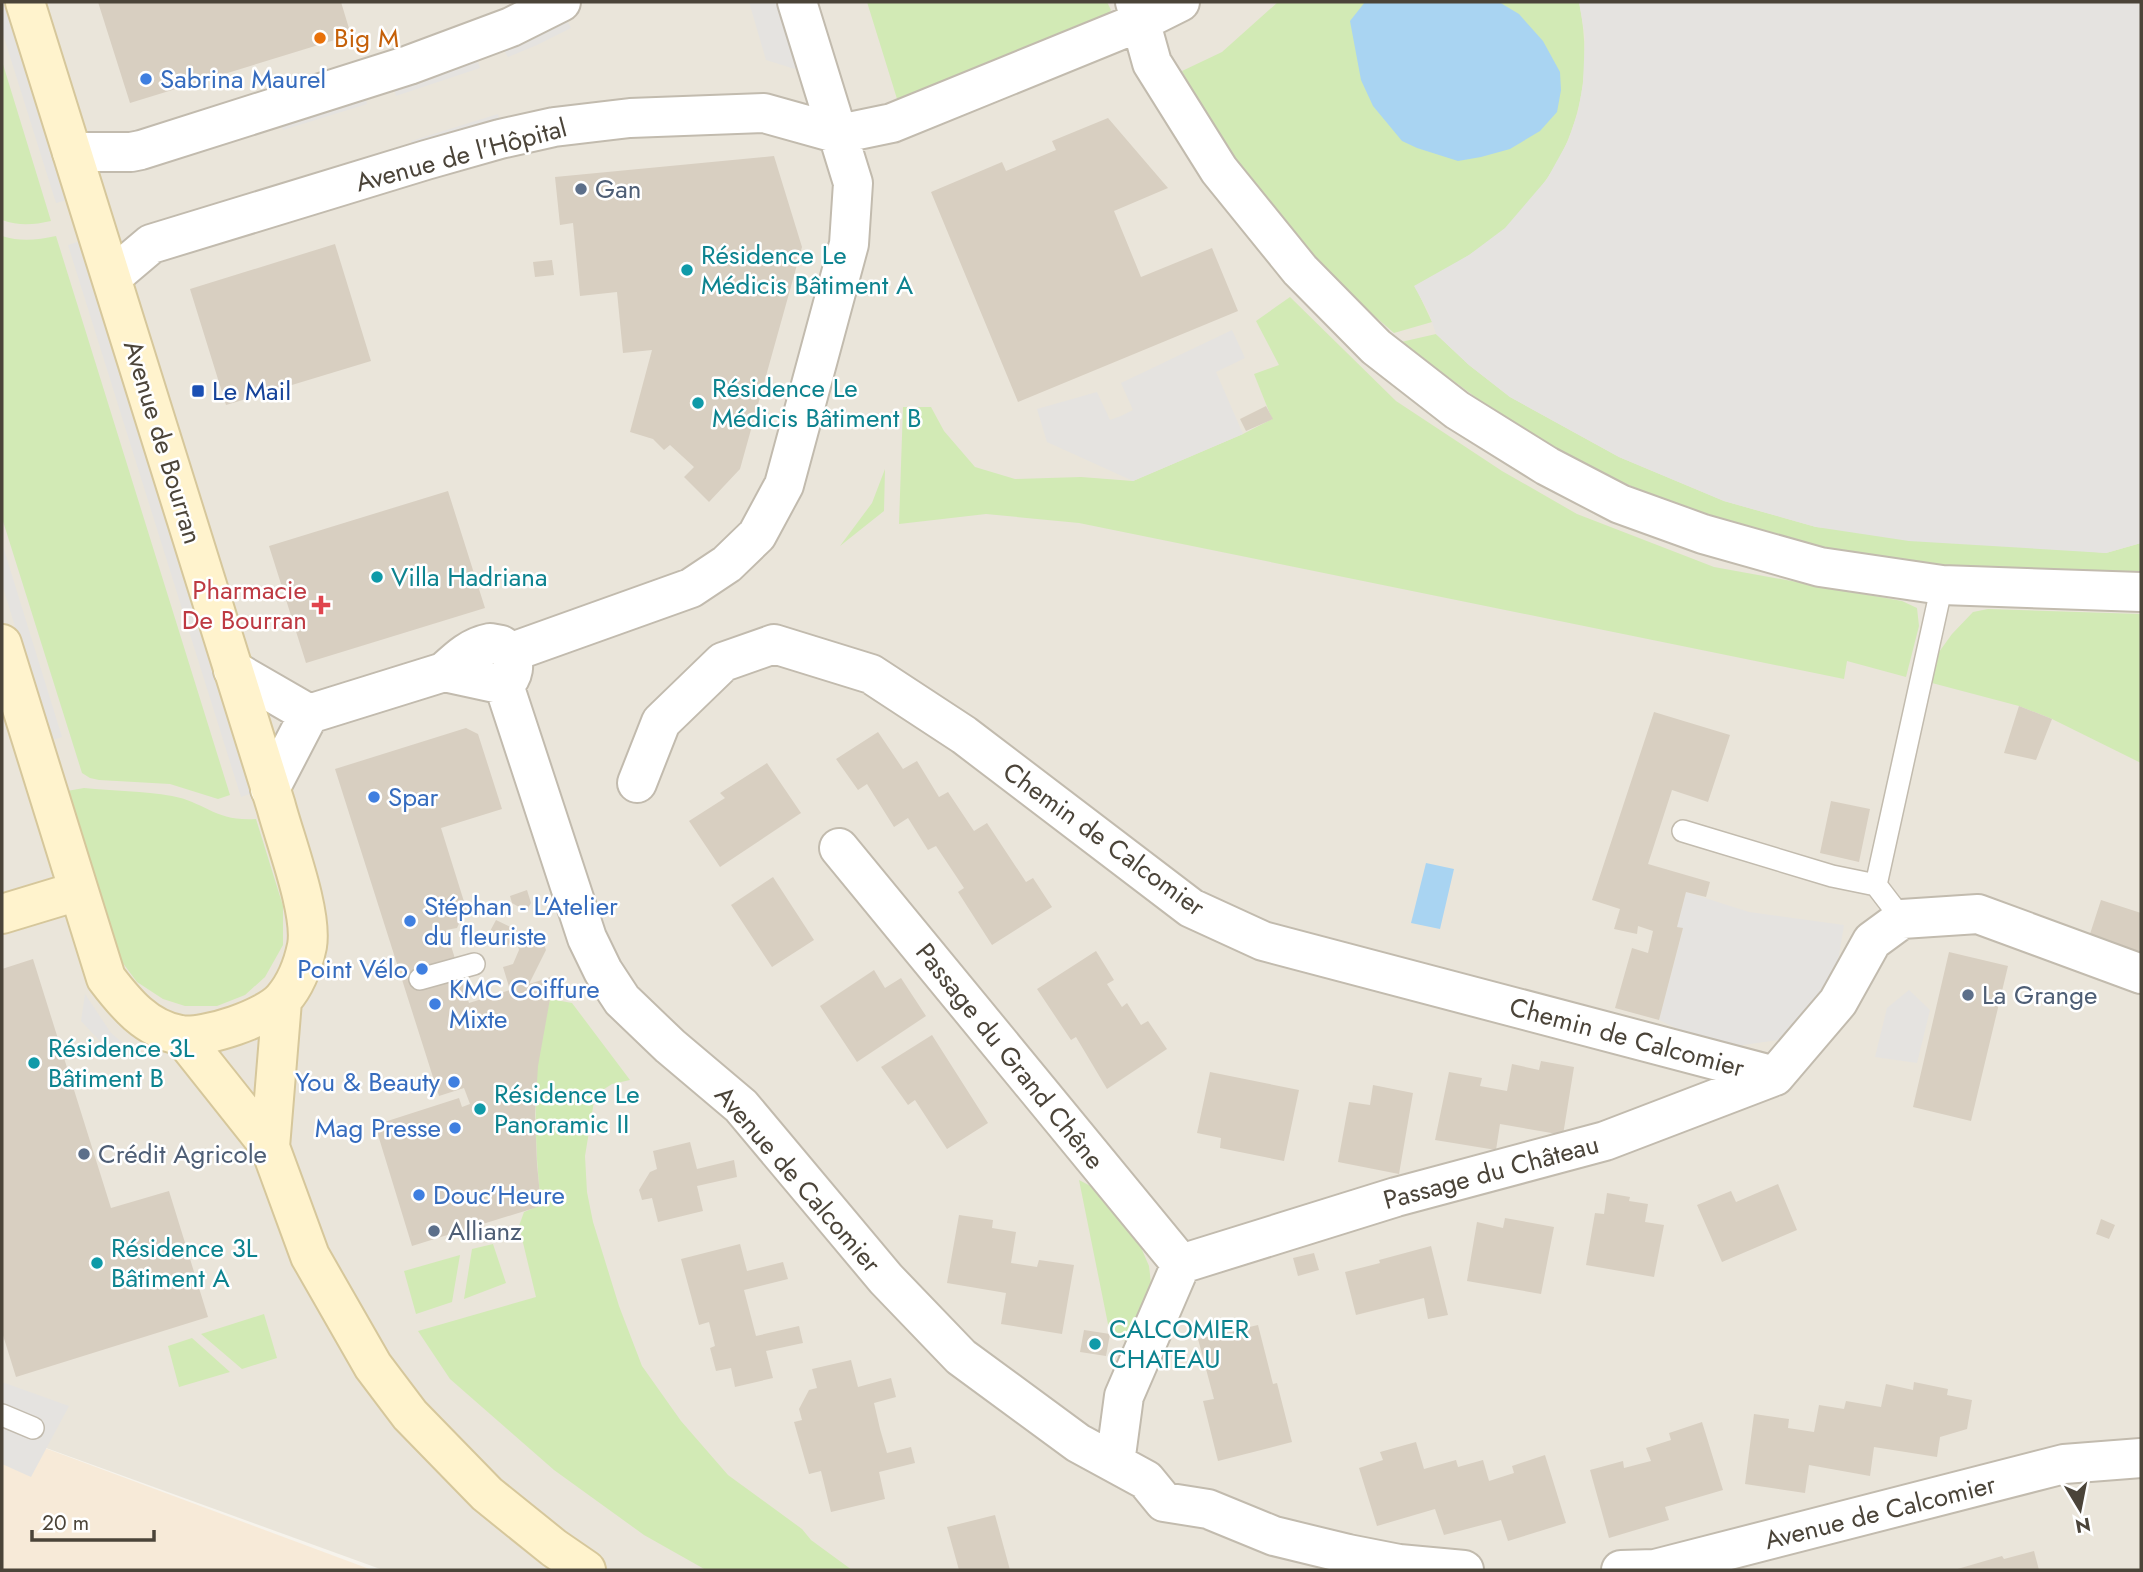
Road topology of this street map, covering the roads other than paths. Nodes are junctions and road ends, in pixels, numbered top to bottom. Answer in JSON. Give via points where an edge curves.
{"nodes":[{"id":1,"x":25,"y":2,"type":"edge"},
{"id":2,"x":561,"y":2,"type":"edge"},
{"id":3,"x":797,"y":2,"type":"edge"},
{"id":4,"x":1180,"y":2,"type":"edge"},
{"id":5,"x":1138,"y":12,"type":"edge"},
{"id":6,"x":839,"y":134,"type":"junction"},
{"id":7,"x":72,"y":152,"type":"junction"},
{"id":8,"x":111,"y":277,"type":"junction"},
{"id":9,"x":1942,"y":585,"type":"junction"},
{"id":10,"x":2141,"y":592,"type":"edge"},
{"id":11,"x":2,"y":644,"type":"edge"},
{"id":12,"x":508,"y":668,"type":"junction"},
{"id":13,"x":233,"y":670,"type":"junction"},
{"id":14,"x":309,"y":714,"type":"junction"},
{"id":15,"x":637,"y":783,"type":"dead end"},
{"id":16,"x":270,"y":789,"type":"junction"},
{"id":17,"x":1683,"y":831,"type":"dead end"},
{"id":18,"x":839,"y":848,"type":"dead end"},
{"id":19,"x":1876,"y":886,"type":"junction"},
{"id":20,"x":78,"y":891,"type":"junction"},
{"id":21,"x":2,"y":914,"type":"edge"},
{"id":22,"x":1902,"y":919,"type":"junction"},
{"id":23,"x":474,"y":964,"type":"dead end"},
{"id":24,"x":2141,"y":974,"type":"edge"},
{"id":25,"x":420,"y":979,"type":"dead end"},
{"id":26,"x":282,"y":1001,"type":"junction"},
{"id":27,"x":181,"y":1035,"type":"junction"},
{"id":28,"x":1775,"y":1076,"type":"junction"},
{"id":29,"x":270,"y":1147,"type":"junction"},
{"id":30,"x":1181,"y":1264,"type":"junction"},
{"id":31,"x":1124,"y":1396,"type":"junction"},
{"id":32,"x":2,"y":1415,"type":"edge"},
{"id":33,"x":33,"y":1428,"type":"dead end"},
{"id":34,"x":1078,"y":1443,"type":"junction"},
{"id":35,"x":2141,"y":1458,"type":"edge"},
{"id":36,"x":1131,"y":1472,"type":"junction"},
{"id":37,"x":553,"y":1559,"type":"edge"},
{"id":38,"x":586,"y":1570,"type":"edge"},
{"id":39,"x":1464,"y":1570,"type":"edge"},
{"id":40,"x":1644,"y":1570,"type":"edge"}],
"edges":[{"from":1,"to":7,"type":"main road","name":"Avenue de Bourran"},
{"from":2,"to":7,"type":"street","via":[[511,27],[409,65],[141,150]]},
{"from":3,"to":6,"type":"street"},
{"from":4,"to":5,"type":"street","name":"Avenue de l'Hôpital"},
{"from":5,"to":6,"type":"street","name":"Avenue de l'Hôpital","via":[[892,123]]},
{"from":5,"to":9,"type":"street","via":[[1152,63],[1219,170],[1300,270],[1376,347],[1457,410],[1547,466],[1620,504],[1703,534],[1820,567]]},
{"from":6,"to":8,"type":"street","name":"Avenue de l'Hôpital","via":[[764,113],[630,118],[554,127],[426,160],[151,244]]},
{"from":6,"to":12,"type":"street","via":[[853,183],[849,244],[784,485],[757,535],[727,564],[691,588]]},
{"from":7,"to":8,"type":"main road","name":"Avenue de Bourran"},
{"from":8,"to":13,"type":"main road","name":"Avenue de Bourran"},
{"from":9,"to":10,"type":"street"},
{"from":9,"to":19,"type":"lane"},
{"from":11,"to":20,"type":"main road","name":"Avenue de Bourran"},
{"from":12,"to":14,"type":"street","via":[[501,645],[490,642],[463,654],[444,672]]},
{"from":12,"to":34,"type":"street","name":"Avenue de Calcomier","via":[[587,938],[622,1000],[741,1106],[886,1279],[961,1357]]},
{"from":13,"to":14,"type":"street"},
{"from":13,"to":16,"type":"main road","name":"Avenue de Bourran"},
{"from":14,"to":16,"type":"street"},
{"from":15,"to":28,"type":"street","name":"Chemin de Calcomier","via":[[661,722],[723,662],[774,644],[872,674],[964,735],[1191,908],[1263,940]]},
{"from":16,"to":26,"type":"main road","name":"Avenue de Bourran","via":[[305,907],[307,944],[296,981]]},
{"from":17,"to":19,"type":"lane"},
{"from":18,"to":30,"type":"street","name":"Passage du Grand Chêne"},
{"from":19,"to":22,"type":"lane"},
{"from":20,"to":21,"type":"main road"},
{"from":20,"to":27,"type":"main road","name":"Avenue de Bourran","via":[[106,978],[126,1005],[152,1025]]},
{"from":22,"to":24,"type":"street","via":[[1978,914]]},
{"from":22,"to":28,"type":"street","name":"Passage du Château","via":[[1872,941],[1838,1002]]},
{"from":23,"to":25,"type":"lane"},
{"from":26,"to":27,"type":"main road","name":"Avenue de Bourran","via":[[222,1031]]},
{"from":26,"to":29,"type":"main road","name":"Avenue de Bourran"},
{"from":27,"to":29,"type":"main road","name":"Avenue de Bourran"},
{"from":28,"to":30,"type":"street","name":"Passage du Château","via":[[1605,1141],[1396,1197]]},
{"from":29,"to":37,"type":"main road","name":"Avenue de Bourran","via":[[310,1256],[373,1366],[410,1415]]},
{"from":30,"to":31,"type":"street"},
{"from":31,"to":34,"type":"street"},
{"from":31,"to":36,"type":"street"},
{"from":32,"to":33,"type":"lane"},
{"from":34,"to":36,"type":"street","name":"Avenue de Calcomier"},
{"from":35,"to":40,"type":"street","name":"Avenue de Calcomier","via":[[2064,1464]]},
{"from":36,"to":39,"type":"street","name":"Avenue de Calcomier","via":[[1164,1502],[1208,1509],[1274,1535],[1399,1564]]},
{"from":37,"to":38,"type":"main road","name":"Avenue de Bourran"}]}
